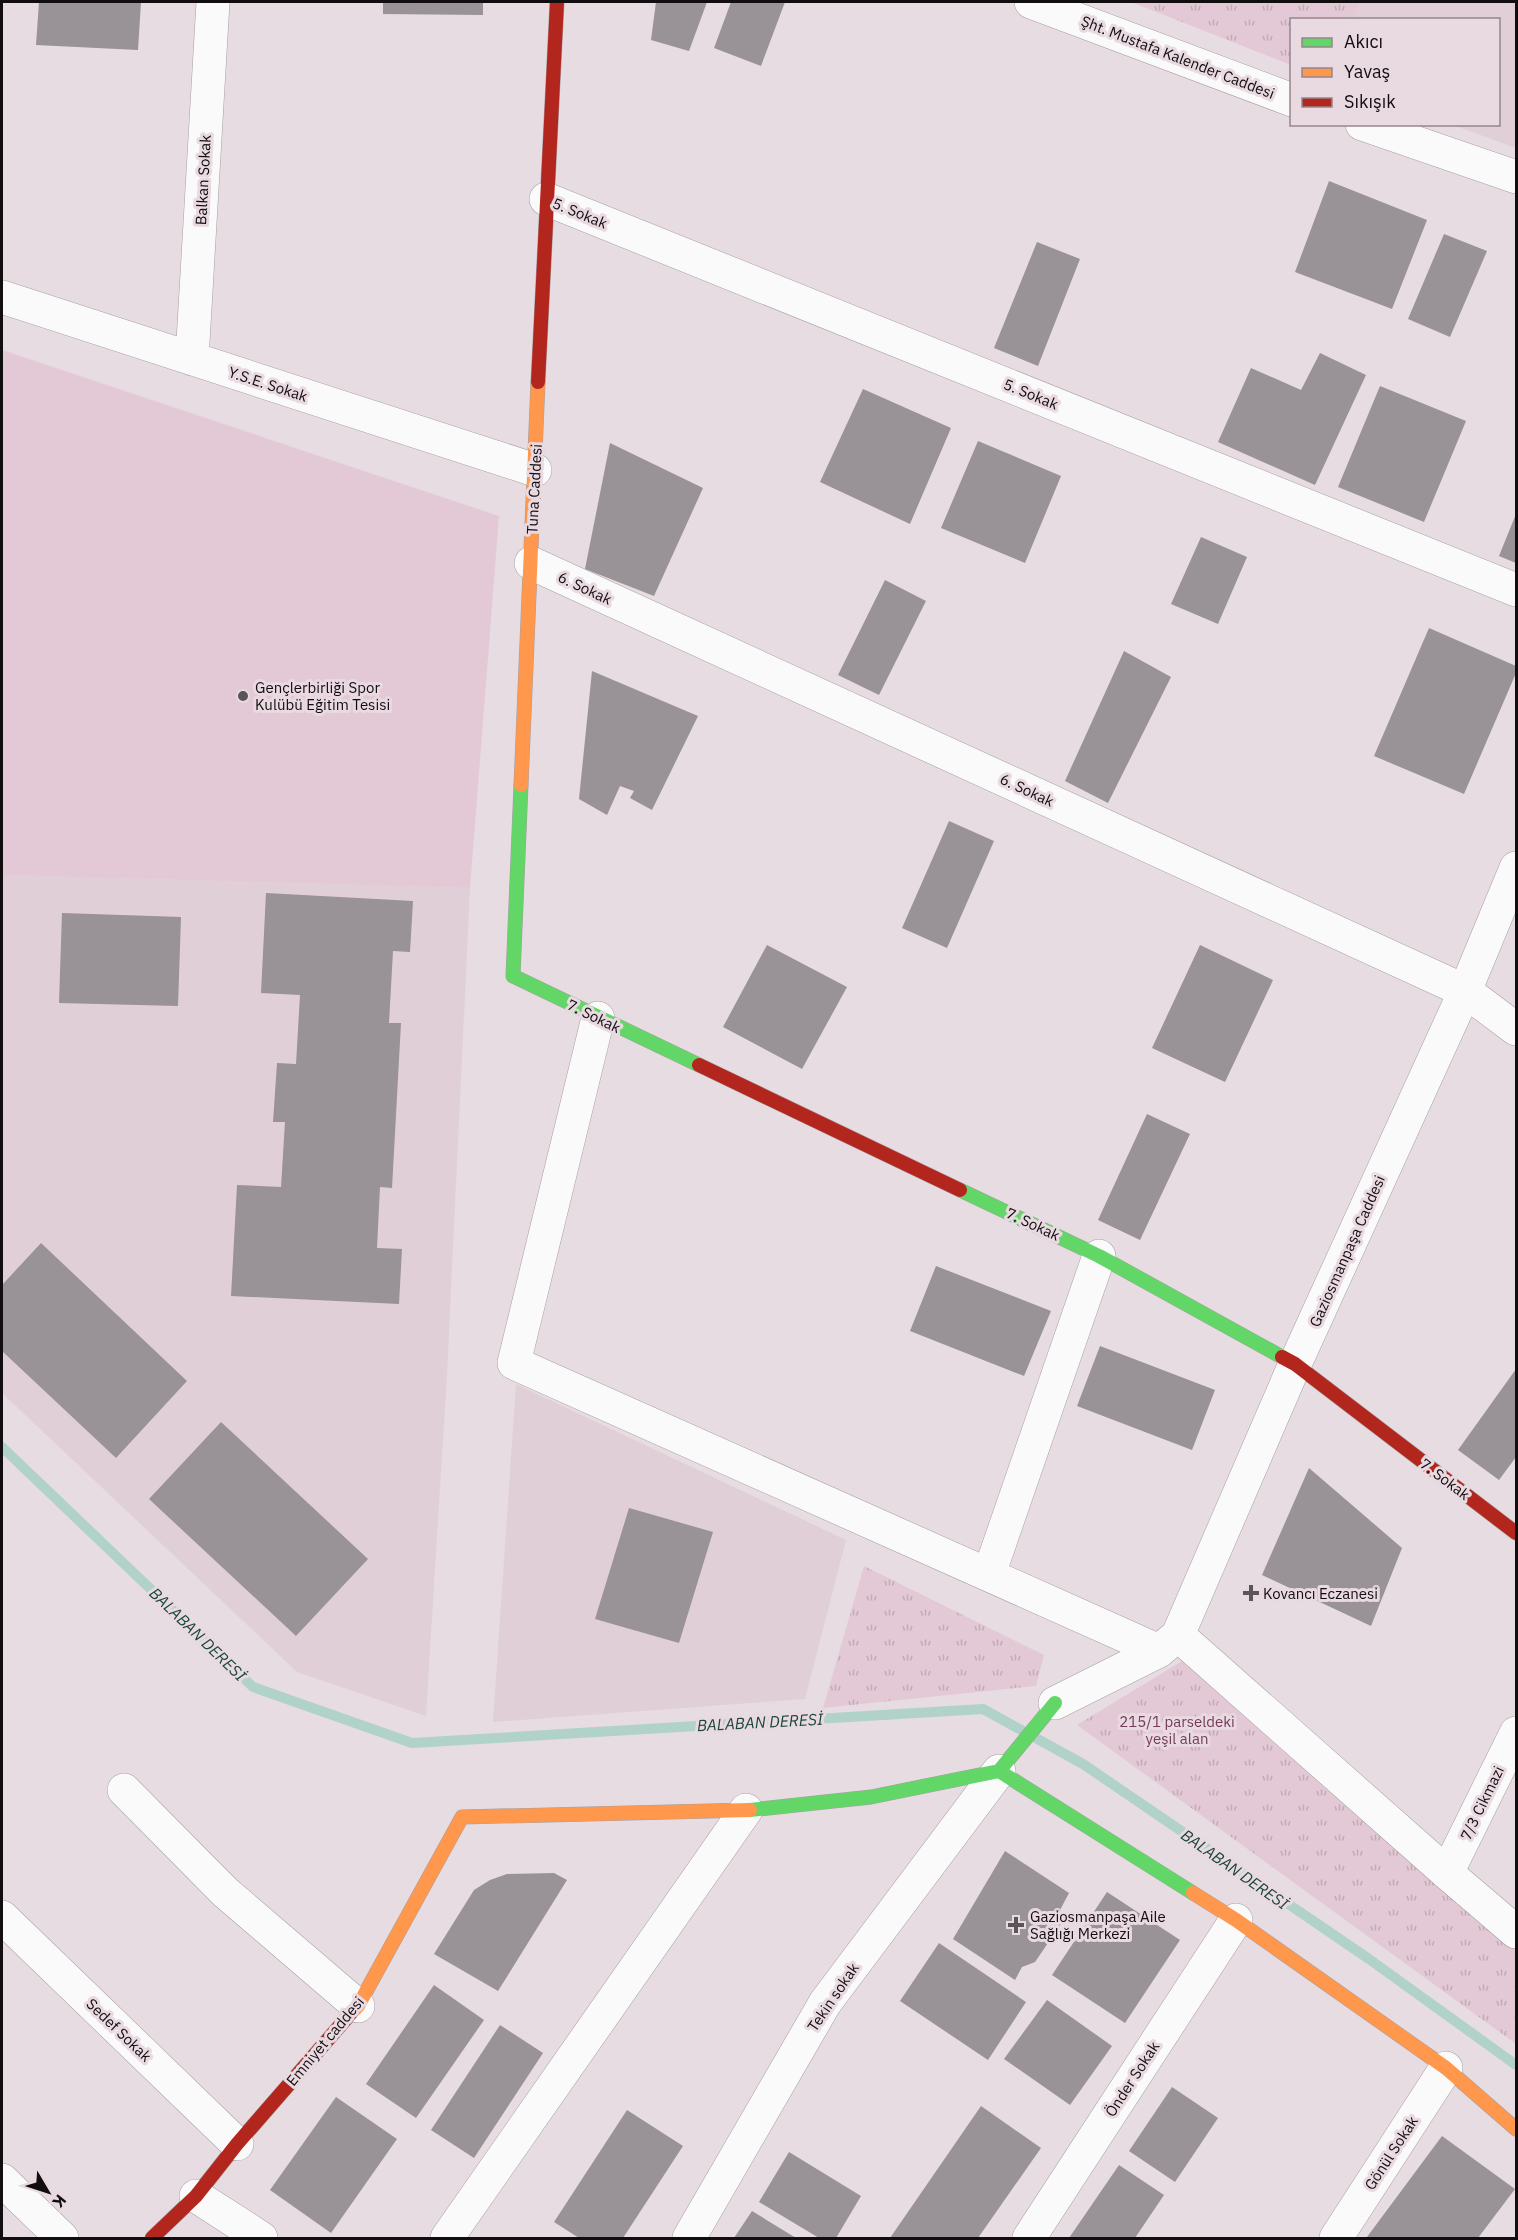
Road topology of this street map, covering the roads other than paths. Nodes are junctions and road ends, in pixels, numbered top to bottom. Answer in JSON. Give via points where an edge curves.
{"nodes":[{"id":1,"x":213,"y":2,"type":"edge"},
{"id":2,"x":557,"y":2,"type":"edge"},
{"id":3,"x":1030,"y":2,"type":"edge"},
{"id":4,"x":1290,"y":99,"type":"edge"},
{"id":5,"x":1368,"y":126,"type":"edge"},
{"id":6,"x":1516,"y":177,"type":"edge"},
{"id":7,"x":546,"y":199,"type":"junction"},
{"id":8,"x":2,"y":297,"type":"edge"},
{"id":9,"x":192,"y":359,"type":"junction"},
{"id":10,"x":535,"y":470,"type":"junction"},
{"id":11,"x":531,"y":563,"type":"junction"},
{"id":12,"x":1516,"y":590,"type":"edge"},
{"id":13,"x":1516,"y":868,"type":"edge"},
{"id":14,"x":513,"y":976,"type":"joint"},
{"id":15,"x":1465,"y":991,"type":"junction"},
{"id":16,"x":598,"y":1018,"type":"junction"},
{"id":17,"x":1516,"y":1029,"type":"edge"},
{"id":18,"x":1099,"y":1256,"type":"junction"},
{"id":19,"x":1295,"y":1364,"type":"junction"},
{"id":20,"x":1516,"y":1533,"type":"edge"},
{"id":21,"x":989,"y":1574,"type":"junction"},
{"id":22,"x":1168,"y":1643,"type":"junction"},
{"id":23,"x":1055,"y":1703,"type":"joint"},
{"id":24,"x":1516,"y":1732,"type":"edge"},
{"id":25,"x":999,"y":1771,"type":"junction"},
{"id":26,"x":124,"y":1790,"type":"dead end"},
{"id":27,"x":746,"y":1810,"type":"junction"},
{"id":28,"x":1447,"y":1873,"type":"junction"},
{"id":29,"x":2,"y":1917,"type":"edge"},
{"id":30,"x":1236,"y":1920,"type":"junction"},
{"id":31,"x":1516,"y":1932,"type":"edge"},
{"id":32,"x":358,"y":2006,"type":"junction"},
{"id":33,"x":1446,"y":2068,"type":"junction"},
{"id":34,"x":1516,"y":2129,"type":"edge"},
{"id":35,"x":237,"y":2144,"type":"junction"},
{"id":36,"x":2,"y":2180,"type":"edge"},
{"id":37,"x":195,"y":2196,"type":"junction"},
{"id":38,"x":62,"y":2238,"type":"edge"},
{"id":39,"x":152,"y":2238,"type":"edge"},
{"id":40,"x":261,"y":2238,"type":"edge"},
{"id":41,"x":447,"y":2238,"type":"edge"},
{"id":42,"x":689,"y":2238,"type":"edge"},
{"id":43,"x":1029,"y":2238,"type":"edge"},
{"id":44,"x":1336,"y":2238,"type":"edge"}],
"edges":[{"from":1,"to":9,"type":"street","name":"Balkan Sokak"},
{"from":2,"to":7,"type":"street","name":"Tuna Caddesi"},
{"from":3,"to":4,"type":"street","name":"Şht. Mustafa Kalender Caddesi"},
{"from":5,"to":6,"type":"street"},
{"from":7,"to":10,"type":"street","name":"Tuna Caddesi"},
{"from":7,"to":12,"type":"street","name":"5. Sokak"},
{"from":8,"to":9,"type":"street","name":"Y.S.E. Sokak"},
{"from":9,"to":10,"type":"street","name":"Y.S.E. Sokak"},
{"from":10,"to":11,"type":"street","name":"Tuna Caddesi"},
{"from":11,"to":14,"type":"street","name":"Tuna Caddesi"},
{"from":11,"to":15,"type":"street","name":"6. Sokak"},
{"from":13,"to":15,"type":"street","name":"Gaziosmanpaşa Caddesi"},
{"from":14,"to":16,"type":"street","name":"7. Sokak"},
{"from":15,"to":17,"type":"street","name":"6. Sokak"},
{"from":15,"to":19,"type":"street","name":"Gaziosmanpaşa Caddesi"},
{"from":16,"to":18,"type":"street","name":"7. Sokak"},
{"from":16,"to":21,"type":"street","via":[[514,1364]]},
{"from":18,"to":19,"type":"street","name":"7. Sokak"},
{"from":18,"to":21,"type":"street"},
{"from":19,"to":20,"type":"street","name":"7. Sokak"},
{"from":19,"to":22,"type":"street","name":"Gaziosmanpaşa Caddesi"},
{"from":21,"to":22,"type":"street"},
{"from":22,"to":23,"type":"street"},
{"from":22,"to":28,"type":"street"},
{"from":23,"to":25,"type":"street"},
{"from":24,"to":28,"type":"street","name":"7/3 Cikmazi"},
{"from":25,"to":27,"type":"street","via":[[871,1797]]},
{"from":25,"to":30,"type":"street"},
{"from":25,"to":42,"type":"street","name":"Tekin sokak","via":[[825,2003]]},
{"from":26,"to":32,"type":"street","via":[[225,1892]]},
{"from":27,"to":32,"type":"street","name":"Emniyet caddesi","via":[[462,1817]]},
{"from":27,"to":41,"type":"street"},
{"from":28,"to":31,"type":"street"},
{"from":29,"to":35,"type":"street","name":"Sedef Sokak"},
{"from":30,"to":33,"type":"street"},
{"from":30,"to":43,"type":"street","name":"Önder Sokak"},
{"from":32,"to":35,"type":"street","name":"Emniyet caddesi"},
{"from":33,"to":34,"type":"street"},
{"from":33,"to":44,"type":"street","name":"Gönül Sokak"},
{"from":35,"to":37,"type":"street","name":"Emniyet caddesi"},
{"from":36,"to":38,"type":"street"},
{"from":37,"to":39,"type":"street","name":"Emniyet caddesi"},
{"from":37,"to":40,"type":"street"}]}
